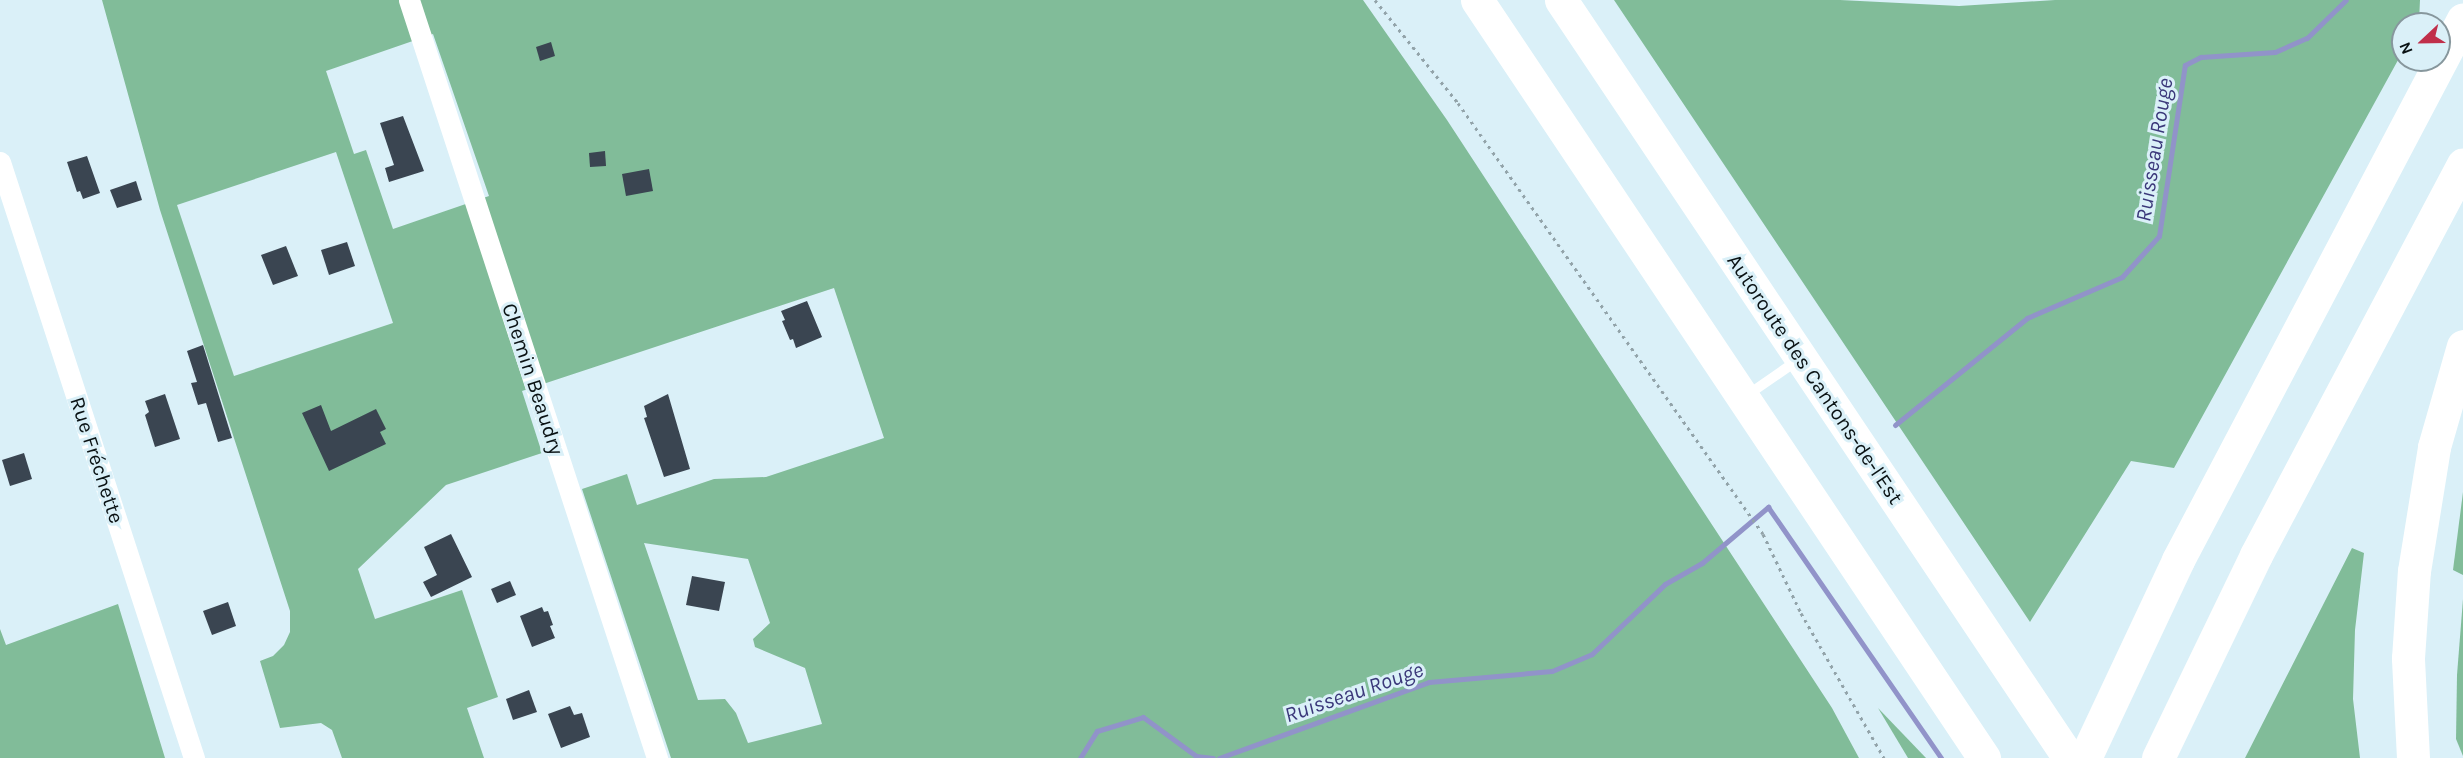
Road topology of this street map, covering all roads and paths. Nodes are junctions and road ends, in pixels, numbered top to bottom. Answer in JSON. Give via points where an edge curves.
{"nodes":[{"id":1,"x":409,"y":0,"type":"edge"},
{"id":2,"x":1375,"y":0,"type":"edge"},
{"id":3,"x":1477,"y":0,"type":"edge"},
{"id":4,"x":1561,"y":0,"type":"edge"},
{"id":5,"x":2463,"y":19,"type":"edge"},
{"id":6,"x":0,"y":162,"type":"edge"},
{"id":7,"x":2463,"y":164,"type":"edge"},
{"id":8,"x":2463,"y":346,"type":"edge"},
{"id":9,"x":1800,"y":358,"type":"junction"},
{"id":10,"x":1743,"y":397,"type":"junction"},
{"id":11,"x":2082,"y":752,"type":"edge"},
{"id":12,"x":194,"y":758,"type":"edge"},
{"id":13,"x":657,"y":758,"type":"edge"},
{"id":14,"x":1884,"y":758,"type":"edge"},
{"id":15,"x":1984,"y":758,"type":"edge"},
{"id":16,"x":2158,"y":758,"type":"edge"},
{"id":17,"x":2413,"y":758,"type":"edge"}],
"edges":[{"from":1,"to":13,"type":"street","name":"Chemin Beaudry"},
{"from":2,"to":14,"type":"path","via":[[1458,104],[1763,534],[1801,613]]},
{"from":3,"to":10,"type":"highway"},
{"from":4,"to":9,"type":"highway","name":"Autoroute des Cantons-de-l'Est"},
{"from":5,"to":11,"type":"highway","via":[[2178,560]]},
{"from":6,"to":12,"type":"street","name":"Rue Fréchette"},
{"from":7,"to":16,"type":"highway","via":[[2256,555]]},
{"from":8,"to":17,"type":"highway","via":[[2430,465],[2414,570],[2408,658]]},
{"from":9,"to":10,"type":"lane"},
{"from":9,"to":11,"type":"highway","name":"Autoroute des Cantons-de-l'Est"},
{"from":10,"to":15,"type":"highway"}]}
